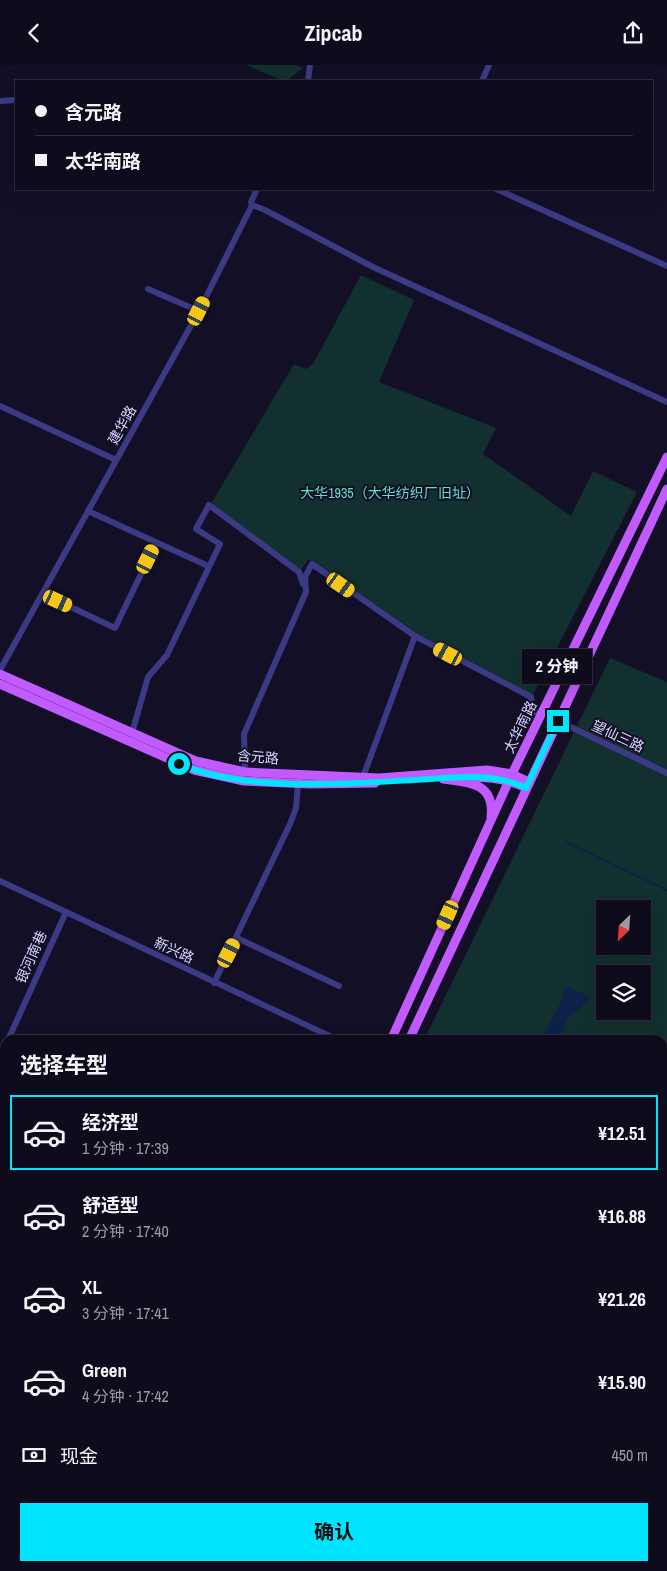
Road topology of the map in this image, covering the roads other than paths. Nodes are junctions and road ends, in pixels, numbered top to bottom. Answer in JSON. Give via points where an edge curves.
{"nodes":[{"id":1,"x":310,"y":65,"type":"edge"},
{"id":2,"x":489,"y":65,"type":"edge"},
{"id":3,"x":308,"y":80,"type":"edge"},
{"id":4,"x":482,"y":80,"type":"edge"},
{"id":5,"x":15,"y":100,"type":"edge"},
{"id":6,"x":0,"y":101,"type":"edge"},
{"id":7,"x":257,"y":190,"type":"edge"},
{"id":8,"x":498,"y":190,"type":"edge"},
{"id":9,"x":252,"y":205,"type":"junction"},
{"id":10,"x":667,"y":266,"type":"edge"},
{"id":11,"x":148,"y":289,"type":"dead end"},
{"id":12,"x":199,"y":311,"type":"junction"},
{"id":13,"x":667,"y":403,"type":"edge"},
{"id":14,"x":0,"y":406,"type":"edge"},
{"id":15,"x":667,"y":457,"type":"edge"},
{"id":16,"x":116,"y":460,"type":"junction"},
{"id":17,"x":667,"y":489,"type":"edge"},
{"id":18,"x":88,"y":511,"type":"junction"},
{"id":19,"x":156,"y":543,"type":"junction"},
{"id":20,"x":208,"y":566,"type":"junction"},
{"id":21,"x":306,"y":592,"type":"junction"},
{"id":22,"x":58,"y":601,"type":"dead end"},
{"id":23,"x":414,"y":636,"type":"junction"},
{"id":24,"x":0,"y":670,"type":"edge"},
{"id":25,"x":0,"y":674,"type":"edge"},
{"id":26,"x":0,"y":684,"type":"edge"},
{"id":27,"x":541,"y":715,"type":"junction"},
{"id":28,"x":558,"y":721,"type":"junction"},
{"id":29,"x":132,"y":733,"type":"junction"},
{"id":30,"x":245,"y":772,"type":"junction"},
{"id":31,"x":667,"y":773,"type":"edge"},
{"id":32,"x":363,"y":777,"type":"junction"},
{"id":33,"x":511,"y":777,"type":"junction"},
{"id":34,"x":443,"y":779,"type":"junction"},
{"id":35,"x":298,"y":783,"type":"junction"},
{"id":36,"x":528,"y":785,"type":"junction"},
{"id":37,"x":489,"y":825,"type":"junction"},
{"id":38,"x":0,"y":881,"type":"edge"},
{"id":39,"x":66,"y":912,"type":"junction"},
{"id":40,"x":236,"y":938,"type":"junction"},
{"id":41,"x":214,"y":983,"type":"junction"},
{"id":42,"x":339,"y":986,"type":"dead end"},
{"id":43,"x":10,"y":1035,"type":"edge"},
{"id":44,"x":327,"y":1035,"type":"edge"},
{"id":45,"x":393,"y":1035,"type":"edge"},
{"id":46,"x":411,"y":1035,"type":"edge"}],
"edges":[{"from":1,"to":3,"type":"street"},
{"from":2,"to":4,"type":"street"},
{"from":5,"to":6,"type":"street"},
{"from":7,"to":9,"type":"street","name":"建华路"},
{"from":8,"to":10,"type":"street"},
{"from":9,"to":12,"type":"street","name":"建华路"},
{"from":9,"to":13,"type":"street","via":[[373,267]]},
{"from":11,"to":12,"type":"street"},
{"from":12,"to":16,"type":"street","name":"建华路"},
{"from":14,"to":16,"type":"street"},
{"from":15,"to":27,"type":"main road","name":"太华南路"},
{"from":16,"to":18,"type":"street","name":"建华路"},
{"from":17,"to":28,"type":"main road"},
{"from":18,"to":19,"type":"street"},
{"from":18,"to":24,"type":"street","name":"建华路"},
{"from":19,"to":20,"type":"street"},
{"from":19,"to":22,"type":"street","via":[[114,628]]},
{"from":20,"to":21,"type":"street","via":[[220,544],[196,529],[208,505],[299,571]]},
{"from":20,"to":29,"type":"street","via":[[167,655],[148,677]]},
{"from":21,"to":23,"type":"street","via":[[305,577],[312,564]]},
{"from":21,"to":30,"type":"street","via":[[244,734]]},
{"from":23,"to":27,"type":"street","via":[[531,697],[533,711]]},
{"from":23,"to":32,"type":"street"},
{"from":25,"to":29,"type":"main road","name":"含元路"},
{"from":26,"to":35,"type":"main road","name":"含元路","via":[[194,770],[244,781]]},
{"from":27,"to":33,"type":"main road","name":"太华南路"},
{"from":28,"to":31,"type":"street","name":"望仙三路"},
{"from":28,"to":36,"type":"main road"},
{"from":29,"to":30,"type":"main road","name":"含元路","via":[[196,761]]},
{"from":30,"to":32,"type":"main road","name":"含元路"},
{"from":32,"to":33,"type":"main road","name":"含元路","via":[[487,770]]},
{"from":33,"to":34,"type":"main road","name":"含元路"},
{"from":33,"to":36,"type":"main road","name":"含元路"},
{"from":33,"to":37,"type":"main road","name":"太华南路"},
{"from":34,"to":35,"type":"main road","name":"含元路"},
{"from":34,"to":37,"type":"main road","via":[[483,789],[491,803]]},
{"from":35,"to":40,"type":"street","via":[[296,808]]},
{"from":36,"to":46,"type":"main road"},
{"from":37,"to":45,"type":"main road","name":"太华南路"},
{"from":38,"to":39,"type":"street","name":"新兴路"},
{"from":39,"to":41,"type":"street","name":"新兴路"},
{"from":39,"to":43,"type":"street","name":"银河南巷"},
{"from":40,"to":41,"type":"street"},
{"from":40,"to":42,"type":"street"},
{"from":41,"to":44,"type":"street","name":"新兴路"}]}
